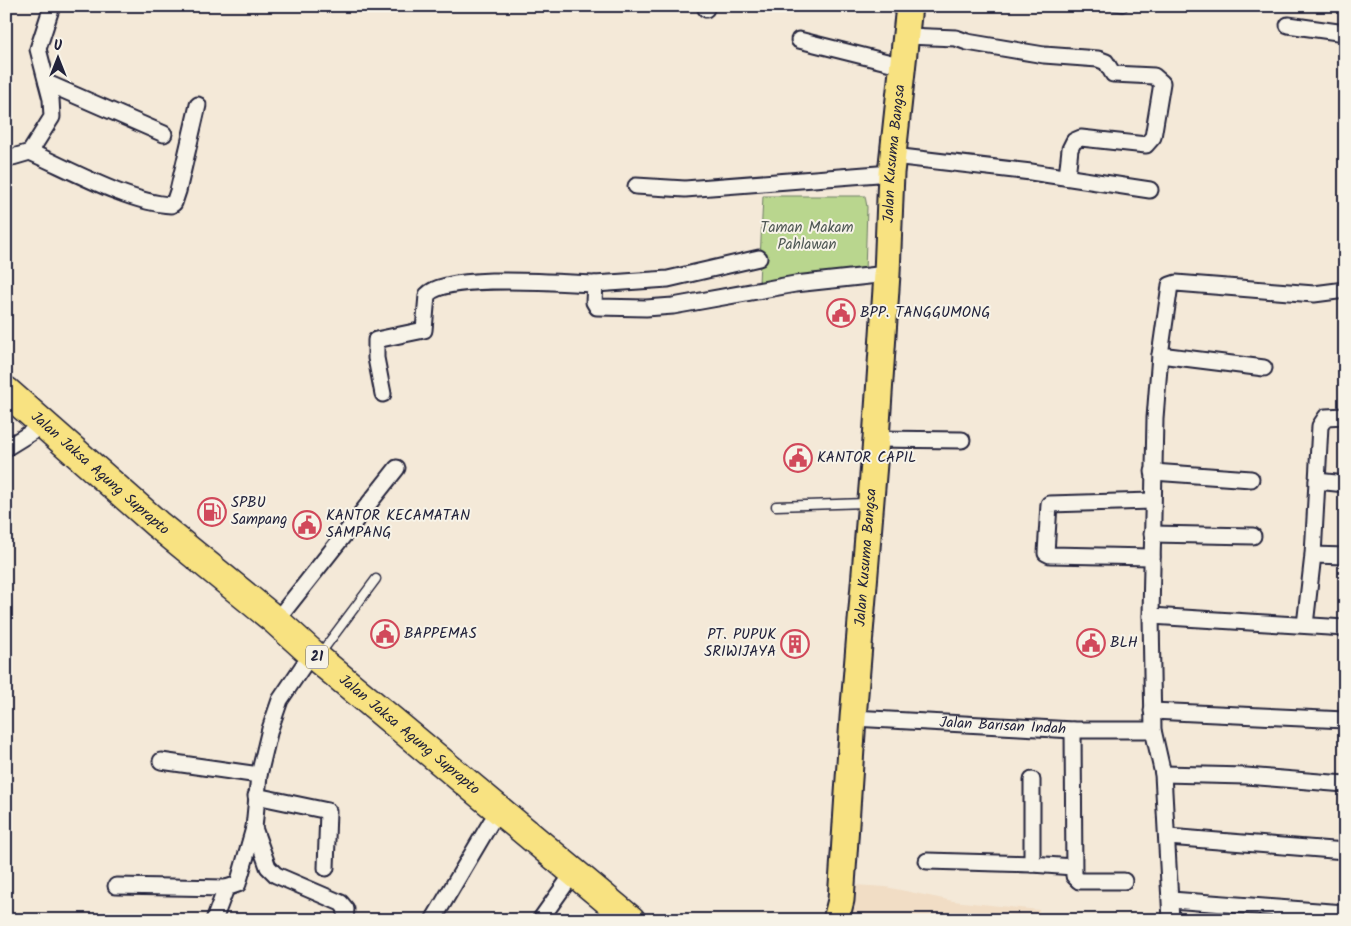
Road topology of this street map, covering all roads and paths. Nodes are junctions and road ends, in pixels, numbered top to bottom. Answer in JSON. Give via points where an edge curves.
{"nodes":[{"id":1,"x":52,"y":6,"type":"edge"},
{"id":2,"x":909,"y":6,"type":"edge"},
{"id":3,"x":1288,"y":25,"type":"dead end"},
{"id":4,"x":1345,"y":33,"type":"edge"},
{"id":5,"x":906,"y":36,"type":"junction"},
{"id":6,"x":799,"y":40,"type":"dead end"},
{"id":7,"x":903,"y":66,"type":"junction"},
{"id":8,"x":47,"y":83,"type":"junction"},
{"id":9,"x":198,"y":105,"type":"dead end"},
{"id":10,"x":164,"y":134,"type":"dead end"},
{"id":11,"x":30,"y":152,"type":"junction"},
{"id":12,"x":6,"y":159,"type":"edge"},
{"id":13,"x":892,"y":164,"type":"junction"},
{"id":14,"x":1067,"y":177,"type":"junction"},
{"id":15,"x":636,"y":186,"type":"dead end"},
{"id":16,"x":1150,"y":190,"type":"dead end"},
{"id":17,"x":759,"y":258,"type":"dead end"},
{"id":18,"x":887,"y":274,"type":"junction"},
{"id":19,"x":595,"y":284,"type":"junction"},
{"id":20,"x":1345,"y":290,"type":"edge"},
{"id":21,"x":1160,"y":355,"type":"junction"},
{"id":22,"x":1264,"y":368,"type":"dead end"},
{"id":23,"x":6,"y":391,"type":"edge"},
{"id":24,"x":383,"y":394,"type":"dead end"},
{"id":25,"x":6,"y":409,"type":"edge"},
{"id":26,"x":1345,"y":416,"type":"edge"},
{"id":27,"x":32,"y":432,"type":"junction"},
{"id":28,"x":876,"y":439,"type":"junction"},
{"id":29,"x":962,"y":440,"type":"dead end"},
{"id":30,"x":6,"y":448,"type":"edge"},
{"id":31,"x":397,"y":468,"type":"dead end"},
{"id":32,"x":1153,"y":472,"type":"junction"},
{"id":33,"x":1251,"y":479,"type":"dead end"},
{"id":34,"x":1316,"y":481,"type":"junction"},
{"id":35,"x":1345,"y":484,"type":"edge"},
{"id":36,"x":1152,"y":501,"type":"junction"},
{"id":37,"x":871,"y":503,"type":"junction"},
{"id":38,"x":776,"y":506,"type":"dead end"},
{"id":39,"x":1152,"y":534,"type":"junction"},
{"id":40,"x":1253,"y":536,"type":"dead end"},
{"id":41,"x":1313,"y":555,"type":"junction"},
{"id":42,"x":1345,"y":556,"type":"edge"},
{"id":43,"x":1152,"y":558,"type":"junction"},
{"id":44,"x":376,"y":579,"type":"dead end"},
{"id":45,"x":1151,"y":616,"type":"junction"},
{"id":46,"x":276,"y":621,"type":"junction"},
{"id":47,"x":1305,"y":625,"type":"junction"},
{"id":48,"x":1345,"y":628,"type":"edge"},
{"id":49,"x":310,"y":662,"type":"junction"},
{"id":50,"x":1152,"y":711,"type":"junction"},
{"id":51,"x":853,"y":718,"type":"junction"},
{"id":52,"x":1345,"y":720,"type":"edge"},
{"id":53,"x":1073,"y":730,"type":"junction"},
{"id":54,"x":1153,"y":730,"type":"junction"},
{"id":55,"x":161,"y":761,"type":"dead end"},
{"id":56,"x":1163,"y":774,"type":"junction"},
{"id":57,"x":259,"y":776,"type":"junction"},
{"id":58,"x":1032,"y":780,"type":"dead end"},
{"id":59,"x":1345,"y":784,"type":"edge"},
{"id":60,"x":256,"y":796,"type":"junction"},
{"id":61,"x":491,"y":822,"type":"junction"},
{"id":62,"x":254,"y":828,"type":"junction"},
{"id":63,"x":1168,"y":837,"type":"junction"},
{"id":64,"x":1345,"y":851,"type":"edge"},
{"id":65,"x":927,"y":861,"type":"dead end"},
{"id":66,"x":1032,"y":864,"type":"junction"},
{"id":67,"x":1073,"y":867,"type":"junction"},
{"id":68,"x":326,"y":868,"type":"dead end"},
{"id":69,"x":569,"y":878,"type":"junction"},
{"id":70,"x":1124,"y":881,"type":"dead end"},
{"id":71,"x":116,"y":886,"type":"dead end"},
{"id":72,"x":226,"y":888,"type":"junction"},
{"id":73,"x":1171,"y":900,"type":"junction"},
{"id":74,"x":841,"y":913,"type":"edge"},
{"id":75,"x":1345,"y":913,"type":"edge"},
{"id":76,"x":214,"y":920,"type":"edge"},
{"id":77,"x":345,"y":920,"type":"edge"},
{"id":78,"x":433,"y":920,"type":"edge"},
{"id":79,"x":540,"y":920,"type":"edge"},
{"id":80,"x":604,"y":920,"type":"edge"},
{"id":81,"x":631,"y":920,"type":"edge"},
{"id":82,"x":1171,"y":920,"type":"edge"}],
"edges":[{"from":1,"to":8,"type":"street","via":[[38,45]]},
{"from":2,"to":5,"type":"main road","name":"Jalan Kusuma Bangsa"},
{"from":3,"to":4,"type":"street"},
{"from":5,"to":7,"type":"main road","name":"Jalan Kusuma Bangsa"},
{"from":5,"to":14,"type":"street","via":[[956,38],[1044,55],[1098,59],[1106,62],[1115,74],[1160,78],[1162,83],[1153,137],[1149,143],[1081,138],[1074,141],[1070,150]]},
{"from":6,"to":7,"type":"street"},
{"from":7,"to":13,"type":"main road","name":"Jalan Kusuma Bangsa"},
{"from":8,"to":10,"type":"street"},
{"from":8,"to":11,"type":"street","via":[[52,117]]},
{"from":9,"to":11,"type":"street","via":[[178,191],[170,205],[119,192]]},
{"from":11,"to":12,"type":"street"},
{"from":13,"to":14,"type":"street"},
{"from":13,"to":15,"type":"street","via":[[685,188]]},
{"from":13,"to":18,"type":"main road","name":"Jalan Kusuma Bangsa"},
{"from":14,"to":16,"type":"street"},
{"from":17,"to":19,"type":"street","via":[[668,279]]},
{"from":18,"to":19,"type":"street","via":[[795,284],[646,308],[597,307],[594,302]]},
{"from":18,"to":28,"type":"main road","name":"Jalan Kusuma Bangsa"},
{"from":19,"to":24,"type":"street","via":[[456,283],[432,290],[427,295],[424,330],[376,340]]},
{"from":20,"to":21,"type":"street","via":[[1314,294],[1173,283]]},
{"from":21,"to":22,"type":"street"},
{"from":21,"to":32,"type":"street"},
{"from":23,"to":46,"type":"highway","name":"Jalan Jaksa Agung Suprapto","number":"21","via":[[157,524]]},
{"from":25,"to":27,"type":"highway","name":"Jalan Jaksa Agung Suprapto","number":"21"},
{"from":26,"to":34,"type":"street","via":[[1330,416],[1322,421]]},
{"from":27,"to":30,"type":"street"},
{"from":27,"to":49,"type":"highway","name":"Jalan Jaksa Agung Suprapto","number":"21"},
{"from":28,"to":29,"type":"street"},
{"from":28,"to":37,"type":"main road","name":"Jalan Kusuma Bangsa"},
{"from":31,"to":46,"type":"street"},
{"from":32,"to":33,"type":"street"},
{"from":32,"to":36,"type":"street"},
{"from":34,"to":35,"type":"street"},
{"from":34,"to":41,"type":"street"},
{"from":36,"to":39,"type":"street"},
{"from":36,"to":43,"type":"street","via":[[1051,503],[1048,506],[1046,552],[1050,555]]},
{"from":37,"to":38,"type":"lane"},
{"from":37,"to":51,"type":"main road","name":"Jalan Kusuma Bangsa"},
{"from":39,"to":40,"type":"street"},
{"from":39,"to":43,"type":"street"},
{"from":41,"to":42,"type":"street"},
{"from":41,"to":47,"type":"street"},
{"from":43,"to":45,"type":"street"},
{"from":44,"to":49,"type":"lane"},
{"from":45,"to":47,"type":"street"},
{"from":45,"to":50,"type":"street"},
{"from":46,"to":49,"type":"highway","name":"Jalan Jaksa Agung Suprapto","number":"21"},
{"from":47,"to":48,"type":"street"},
{"from":49,"to":57,"type":"street","via":[[280,700]]},
{"from":49,"to":61,"type":"highway","name":"Jalan Jaksa Agung Suprapto","number":"21"},
{"from":49,"to":69,"type":"highway","name":"Jalan Jaksa Agung Suprapto","number":"21"},
{"from":50,"to":52,"type":"street"},
{"from":50,"to":54,"type":"street"},
{"from":51,"to":53,"type":"street","name":"Jalan Barisan Indah"},
{"from":51,"to":74,"type":"main road","name":"Jalan Kusuma Bangsa"},
{"from":53,"to":54,"type":"street","name":"Jalan Barisan Indah"},
{"from":53,"to":67,"type":"street"},
{"from":54,"to":56,"type":"street"},
{"from":55,"to":57,"type":"street"},
{"from":56,"to":59,"type":"street","via":[[1246,776]]},
{"from":56,"to":63,"type":"street"},
{"from":57,"to":60,"type":"street"},
{"from":58,"to":66,"type":"street"},
{"from":60,"to":62,"type":"street"},
{"from":60,"to":68,"type":"street","via":[[328,811]]},
{"from":61,"to":69,"type":"highway","name":"Jalan Jaksa Agung Suprapto","number":"21"},
{"from":61,"to":78,"type":"street"},
{"from":62,"to":72,"type":"street","via":[[238,884]]},
{"from":62,"to":77,"type":"street","via":[[271,872],[341,903],[346,909]]},
{"from":63,"to":64,"type":"street"},
{"from":63,"to":73,"type":"street"},
{"from":65,"to":66,"type":"street"},
{"from":66,"to":67,"type":"street"},
{"from":67,"to":70,"type":"street","via":[[1075,879],[1079,881]]},
{"from":69,"to":79,"type":"street"},
{"from":69,"to":80,"type":"highway","name":"Jalan Jaksa Agung Suprapto","number":"21"},
{"from":69,"to":81,"type":"highway","name":"Jalan Jaksa Agung Suprapto","number":"21"},
{"from":71,"to":72,"type":"street"},
{"from":72,"to":76,"type":"street"},
{"from":73,"to":75,"type":"street"},
{"from":73,"to":82,"type":"street"}]}
